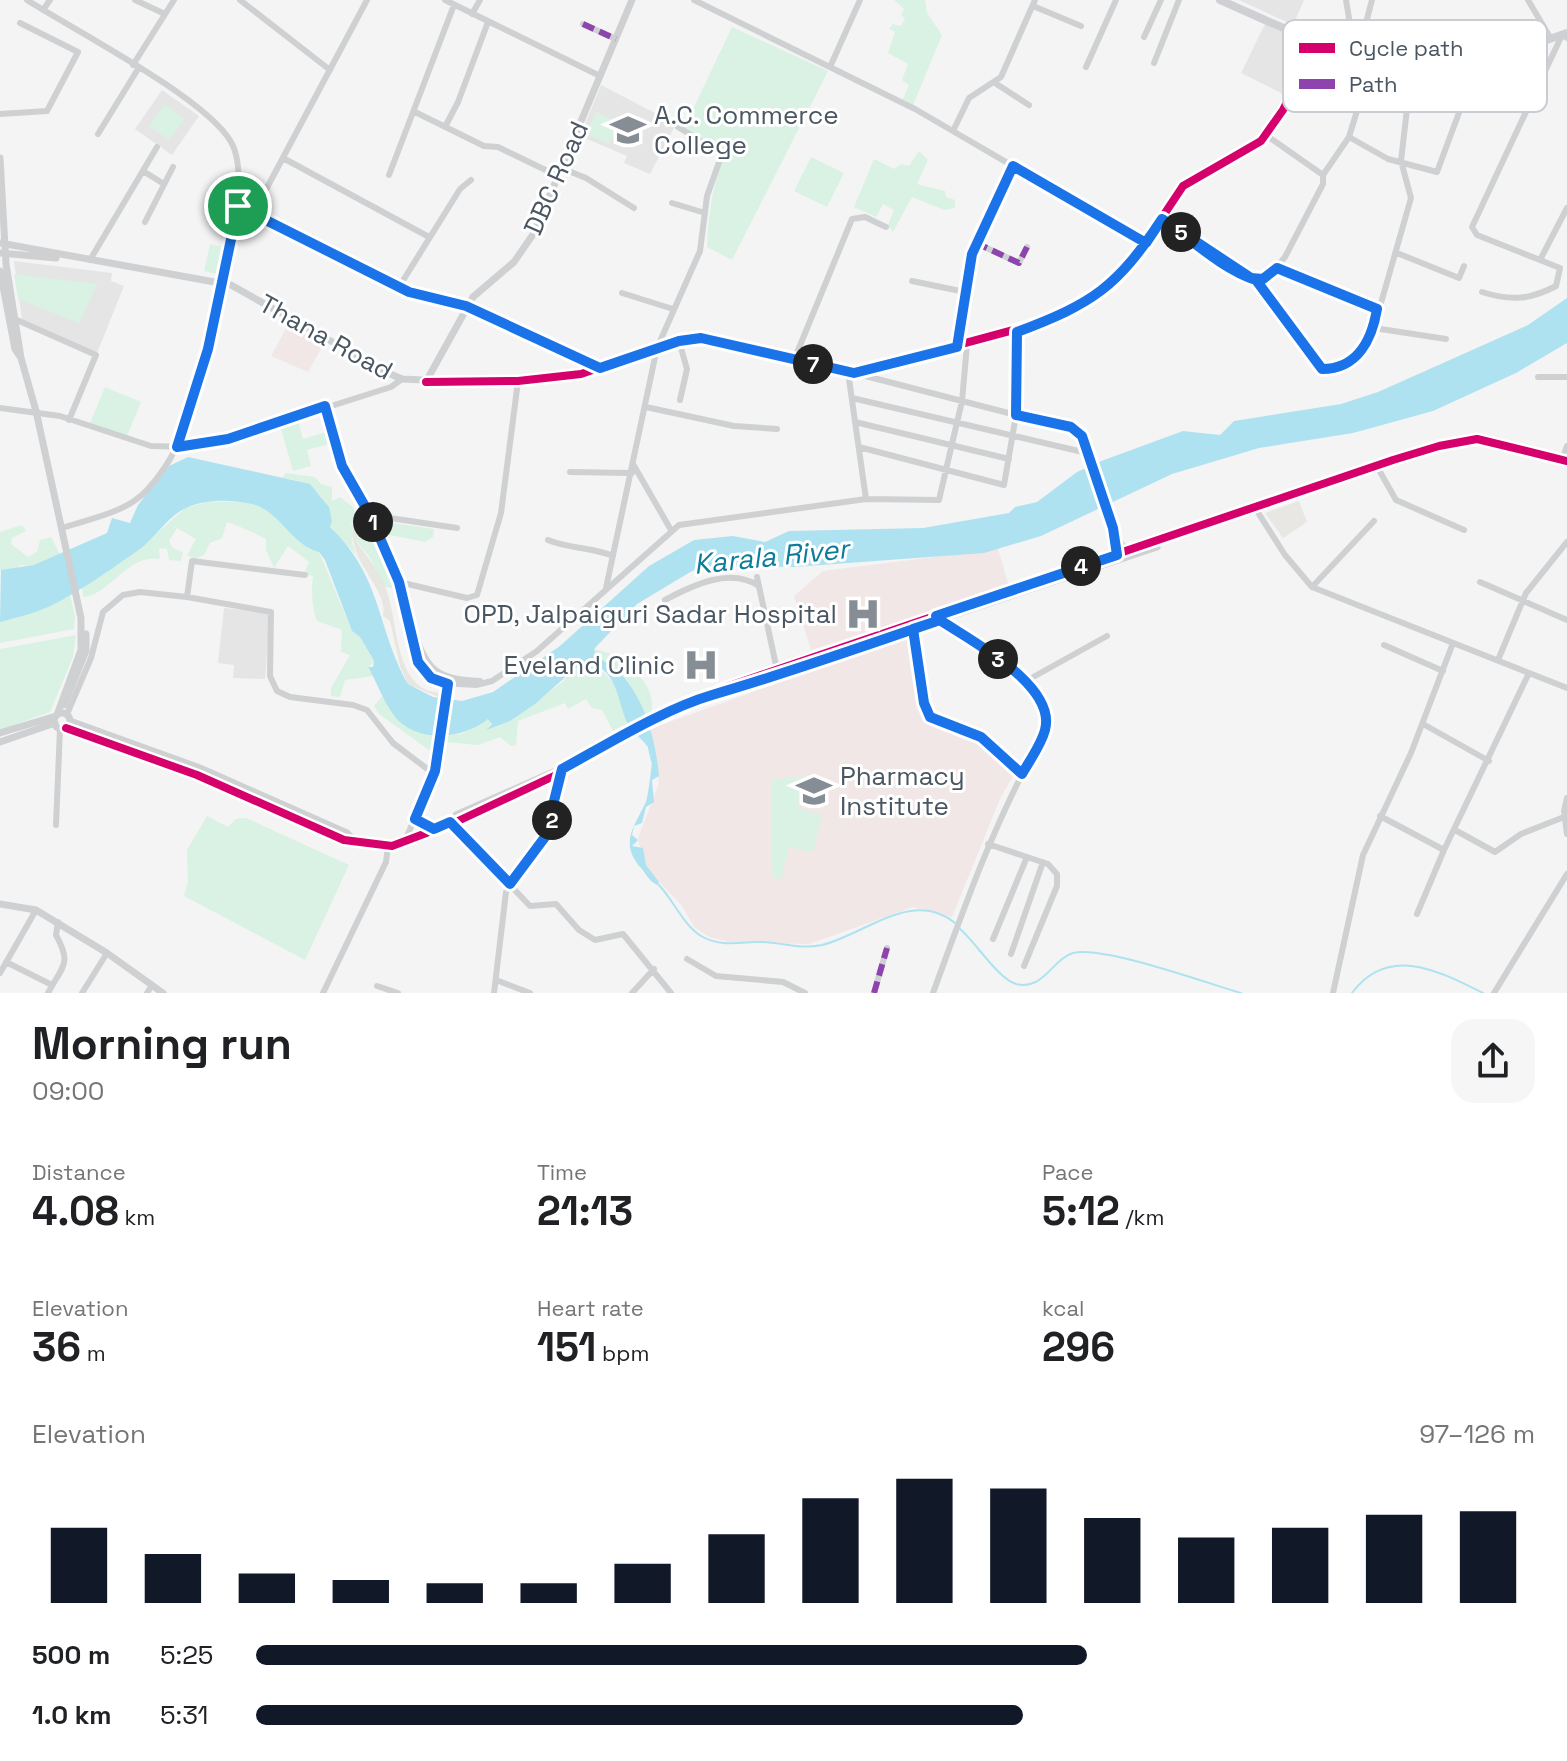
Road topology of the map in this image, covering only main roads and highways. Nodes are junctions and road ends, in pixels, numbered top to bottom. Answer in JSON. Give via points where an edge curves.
{"nodes":[{"id":1,"x":1222,"y":0,"type":"edge"},
{"id":2,"x":1283,"y":26,"type":"edge"}],
"edges":[{"from":1,"to":2,"type":"main road"}]}
